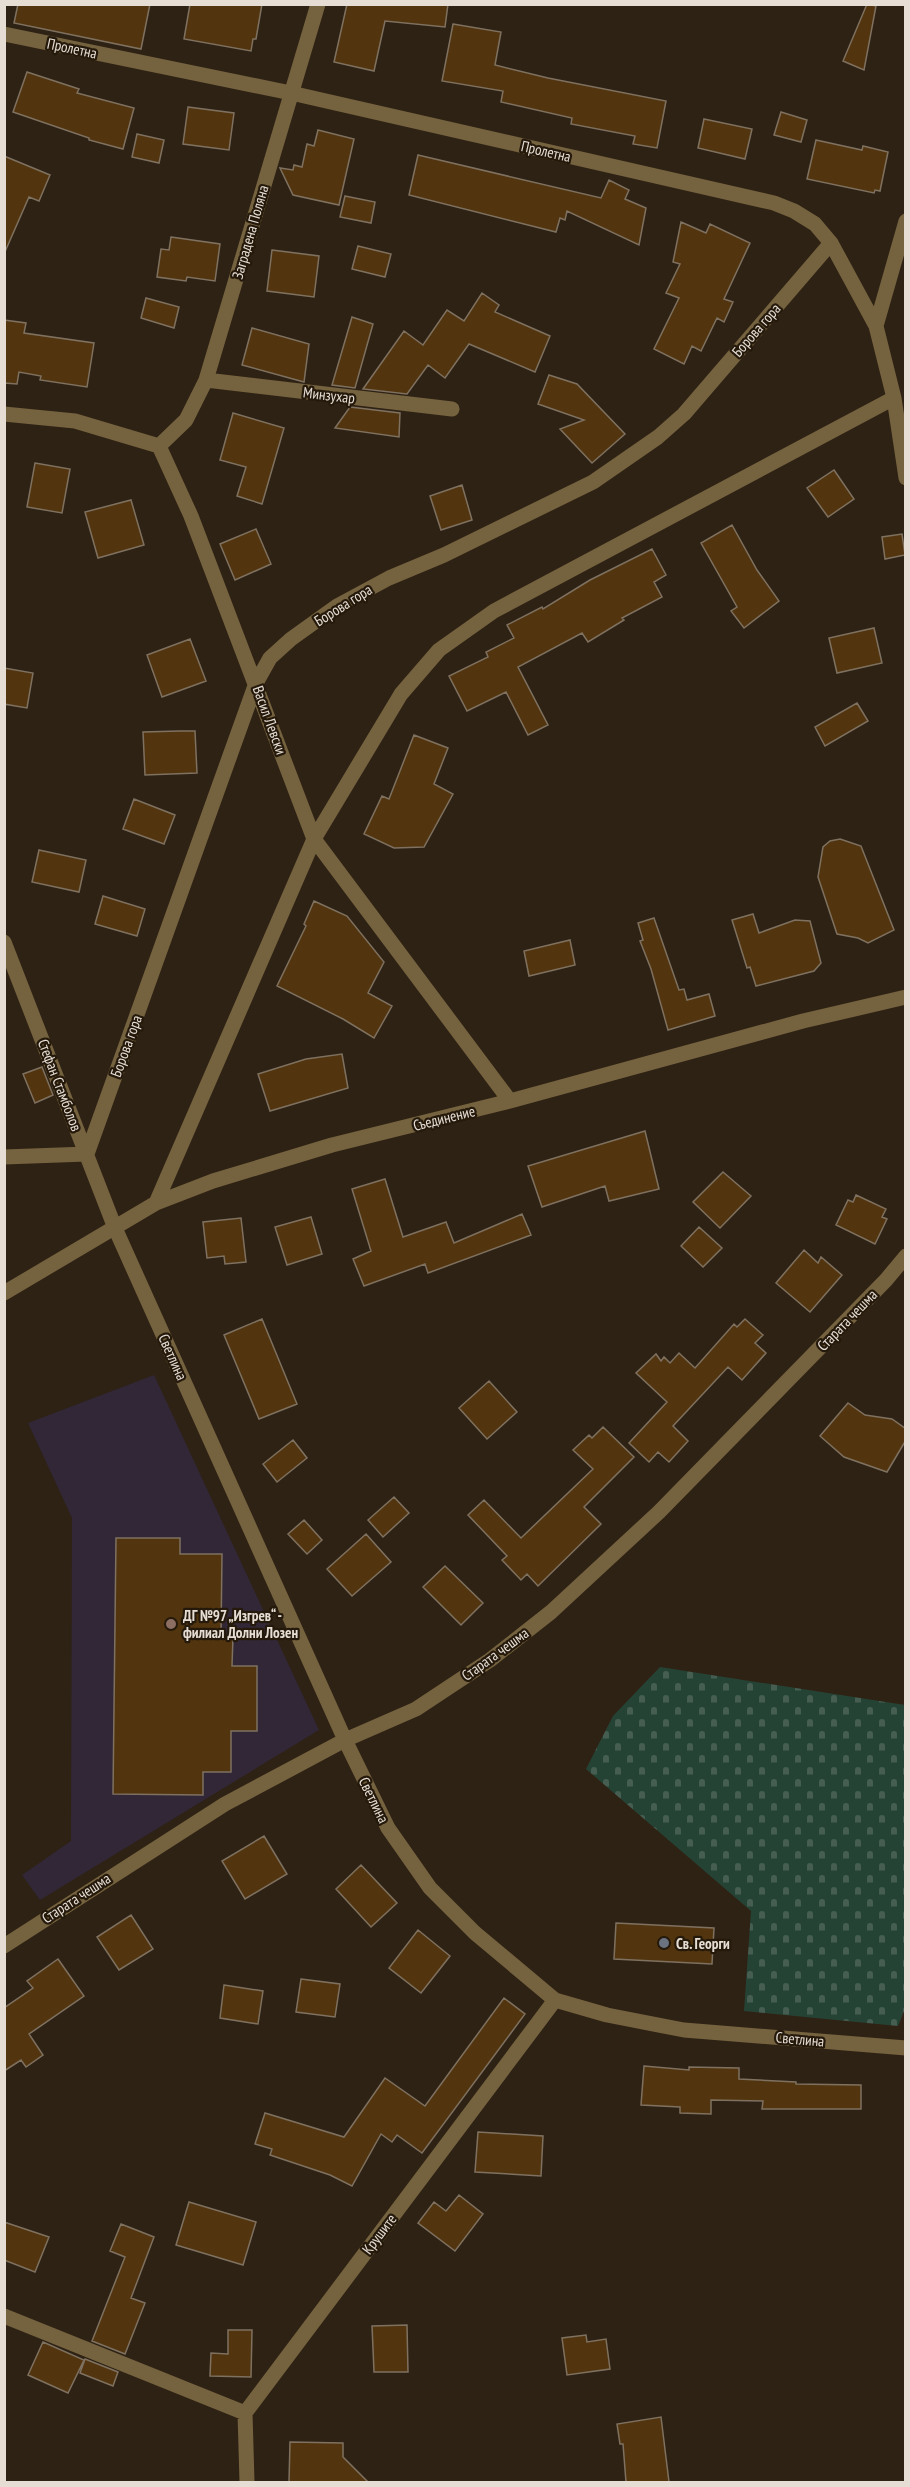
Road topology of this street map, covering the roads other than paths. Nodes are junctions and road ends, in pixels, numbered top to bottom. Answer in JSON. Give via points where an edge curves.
{"nodes":[{"id":1,"x":318,"y":4,"type":"edge"},
{"id":2,"x":4,"y":34,"type":"edge"},
{"id":3,"x":291,"y":93,"type":"junction"},
{"id":4,"x":906,"y":221,"type":"edge"},
{"id":5,"x":831,"y":243,"type":"junction"},
{"id":6,"x":876,"y":326,"type":"junction"},
{"id":7,"x":206,"y":380,"type":"junction"},
{"id":8,"x":894,"y":398,"type":"junction"},
{"id":9,"x":452,"y":410,"type":"dead end"},
{"id":10,"x":4,"y":414,"type":"edge"},
{"id":11,"x":159,"y":446,"type":"junction"},
{"id":12,"x":906,"y":478,"type":"edge"},
{"id":13,"x":256,"y":683,"type":"junction"},
{"id":14,"x":314,"y":839,"type":"junction"},
{"id":15,"x":4,"y":942,"type":"edge"},
{"id":16,"x":906,"y":997,"type":"edge"},
{"id":17,"x":510,"y":1101,"type":"junction"},
{"id":18,"x":87,"y":1154,"type":"junction"},
{"id":19,"x":4,"y":1157,"type":"edge"},
{"id":20,"x":156,"y":1203,"type":"junction"},
{"id":21,"x":116,"y":1228,"type":"junction"},
{"id":22,"x":906,"y":1256,"type":"edge"},
{"id":23,"x":4,"y":1293,"type":"edge"},
{"id":24,"x":345,"y":1740,"type":"junction"},
{"id":25,"x":4,"y":1946,"type":"edge"},
{"id":26,"x":555,"y":2000,"type":"junction"},
{"id":27,"x":906,"y":2048,"type":"edge"},
{"id":28,"x":4,"y":2316,"type":"edge"},
{"id":29,"x":245,"y":2413,"type":"junction"},
{"id":30,"x":247,"y":2482,"type":"edge"}],
"edges":[{"from":1,"to":3,"type":"street","name":"Заградена Поляна"},
{"from":2,"to":3,"type":"street","name":"Пролетна"},
{"from":3,"to":5,"type":"street","name":"Пролетна","via":[[774,203],[815,224]]},
{"from":3,"to":7,"type":"street","name":"Заградена Поляна"},
{"from":4,"to":6,"type":"street"},
{"from":5,"to":6,"type":"street","name":"Пролетна"},
{"from":5,"to":13,"type":"street","name":"Борова гора","via":[[684,414],[658,437],[593,482],[337,606],[270,658]]},
{"from":6,"to":8,"type":"street","name":"Пролетна"},
{"from":7,"to":9,"type":"street","name":"Минзухар"},
{"from":7,"to":11,"type":"street","name":"Заградена Поляна","via":[[186,420]]},
{"from":8,"to":12,"type":"street","name":"Пролетна"},
{"from":8,"to":14,"type":"street","via":[[494,611],[439,650],[400,694]]},
{"from":10,"to":11,"type":"street","via":[[75,421]]},
{"from":11,"to":13,"type":"street","name":"Васил Левски","via":[[191,516]]},
{"from":13,"to":14,"type":"street","name":"Васил Левски"},
{"from":13,"to":18,"type":"street","name":"Борова гора"},
{"from":14,"to":17,"type":"street","name":"Васил Левски"},
{"from":14,"to":20,"type":"street"},
{"from":15,"to":18,"type":"street","name":"Стефан Стамболов"},
{"from":16,"to":17,"type":"street","name":"Съединение"},
{"from":17,"to":20,"type":"street","name":"Съединение","via":[[332,1145],[213,1180]]},
{"from":18,"to":19,"type":"street"},
{"from":18,"to":21,"type":"street","name":"Стефан Стамболов"},
{"from":20,"to":21,"type":"street","name":"Съединение"},
{"from":21,"to":23,"type":"street","name":"Съединение"},
{"from":21,"to":24,"type":"street","name":"Светлина"},
{"from":22,"to":24,"type":"street","name":"Старата чешма","via":[[659,1512],[552,1612],[490,1660],[416,1709]]},
{"from":24,"to":25,"type":"street","name":"Старата чешма","via":[[225,1804]]},
{"from":24,"to":26,"type":"street","name":"Светлина","via":[[388,1828],[430,1888],[475,1933]]},
{"from":26,"to":27,"type":"street","name":"Светлина","via":[[684,2030]]},
{"from":26,"to":29,"type":"street","name":"Крушите"},
{"from":28,"to":29,"type":"street"},
{"from":29,"to":30,"type":"street"}]}
